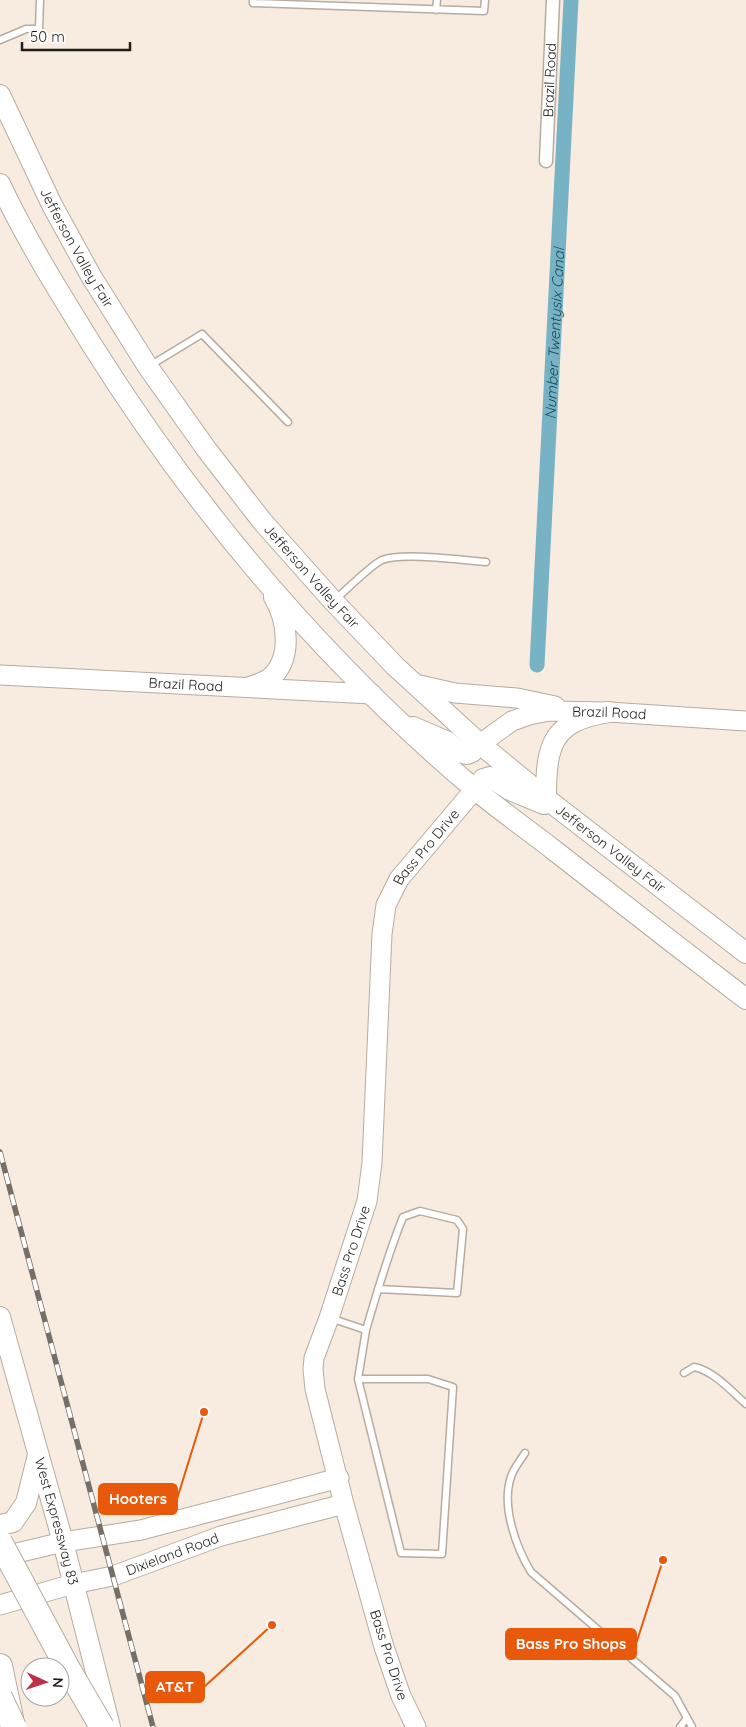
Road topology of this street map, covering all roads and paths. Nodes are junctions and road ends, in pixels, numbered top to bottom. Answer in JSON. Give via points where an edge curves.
{"nodes":[{"id":1,"x":40,"y":0,"type":"edge"},
{"id":2,"x":254,"y":0,"type":"edge"},
{"id":3,"x":437,"y":0,"type":"edge"},
{"id":4,"x":485,"y":0,"type":"edge"},
{"id":5,"x":553,"y":0,"type":"edge"},
{"id":6,"x":377,"y":4,"type":"edge"},
{"id":7,"x":436,"y":10,"type":"junction"},
{"id":8,"x":0,"y":40,"type":"edge"},
{"id":9,"x":0,"y":95,"type":"edge"},
{"id":10,"x":546,"y":161,"type":"dead end"},
{"id":11,"x":0,"y":184,"type":"edge"},
{"id":12,"x":148,"y":367,"type":"junction"},
{"id":13,"x":288,"y":422,"type":"dead end"},
{"id":14,"x":486,"y":562,"type":"dead end"},
{"id":15,"x":262,"y":576,"type":"junction"},
{"id":16,"x":333,"y":601,"type":"junction"},
{"id":17,"x":0,"y":675,"type":"edge"},
{"id":18,"x":414,"y":684,"type":"junction"},
{"id":19,"x":250,"y":687,"type":"junction"},
{"id":20,"x":372,"y":694,"type":"junction"},
{"id":21,"x":568,"y":710,"type":"junction"},
{"id":22,"x":609,"y":712,"type":"junction"},
{"id":23,"x":394,"y":716,"type":"junction"},
{"id":24,"x":746,"y":721,"type":"edge"},
{"id":25,"x":480,"y":744,"type":"junction"},
{"id":26,"x":475,"y":789,"type":"junction"},
{"id":27,"x":546,"y":798,"type":"junction"},
{"id":28,"x":567,"y":814,"type":"junction"},
{"id":29,"x":746,"y":953,"type":"edge"},
{"id":30,"x":746,"y":999,"type":"edge"},
{"id":31,"x":378,"y":1289,"type":"junction"},
{"id":32,"x":0,"y":1317,"type":"edge"},
{"id":33,"x":329,"y":1318,"type":"junction"},
{"id":34,"x":366,"y":1330,"type":"junction"},
{"id":35,"x":684,"y":1373,"type":"dead end"},
{"id":36,"x":358,"y":1378,"type":"junction"},
{"id":37,"x":746,"y":1404,"type":"edge"},
{"id":38,"x":525,"y":1453,"type":"dead end"},
{"id":39,"x":38,"y":1454,"type":"junction"},
{"id":40,"x":339,"y":1478,"type":"junction"},
{"id":41,"x":344,"y":1504,"type":"junction"},
{"id":42,"x":0,"y":1525,"type":"edge"},
{"id":43,"x":0,"y":1542,"type":"edge"},
{"id":44,"x":63,"y":1542,"type":"junction"},
{"id":45,"x":0,"y":1557,"type":"edge"},
{"id":46,"x":73,"y":1584,"type":"junction"},
{"id":47,"x":0,"y":1605,"type":"edge"},
{"id":48,"x":0,"y":1666,"type":"edge"},
{"id":49,"x":0,"y":1697,"type":"edge"},
{"id":50,"x":687,"y":1718,"type":"junction"},
{"id":51,"x":14,"y":1727,"type":"edge"},
{"id":52,"x":102,"y":1727,"type":"edge"},
{"id":53,"x":110,"y":1727,"type":"edge"},
{"id":54,"x":416,"y":1727,"type":"edge"},
{"id":55,"x":680,"y":1727,"type":"edge"},
{"id":56,"x":692,"y":1727,"type":"edge"}],
"edges":[{"from":1,"to":8,"type":"lane","via":[[39,29],[26,29]]},
{"from":2,"to":6,"type":"lane"},
{"from":3,"to":7,"type":"lane"},
{"from":4,"to":7,"type":"lane","via":[[484,11]]},
{"from":5,"to":10,"type":"street","name":"Brazil Road"},
{"from":6,"to":7,"type":"lane"},
{"from":9,"to":12,"type":"main road","name":"Jefferson Valley Fair","via":[[52,205]]},
{"from":11,"to":15,"type":"main road","via":[[59,292],[106,367],[206,509]]},
{"from":12,"to":13,"type":"lane","via":[[202,334]]},
{"from":12,"to":16,"type":"main road","name":"Jefferson Valley Fair","via":[[262,520]]},
{"from":14,"to":16,"type":"lane","via":[[406,557],[380,561]]},
{"from":15,"to":19,"type":"main road","via":[[278,605],[286,636],[278,667],[269,679]]},
{"from":15,"to":20,"type":"main road"},
{"from":16,"to":18,"type":"main road","name":"Jefferson Valley Fair"},
{"from":17,"to":19,"type":"street","name":"Brazil Road"},
{"from":18,"to":21,"type":"street","via":[[455,693],[517,698]]},
{"from":18,"to":25,"type":"main road","name":"Jefferson Valley Fair"},
{"from":19,"to":20,"type":"street","name":"Brazil Road"},
{"from":20,"to":23,"type":"main road"},
{"from":21,"to":22,"type":"street","name":"Brazil Road"},
{"from":21,"to":25,"type":"street","name":"Brazil Road","via":[[529,714],[506,725]]},
{"from":22,"to":24,"type":"street","name":"Brazil Road"},
{"from":22,"to":27,"type":"main road","via":[[577,719],[558,735],[548,760]]},
{"from":23,"to":25,"type":"main road","via":[[448,742],[462,753],[472,752]]},
{"from":23,"to":26,"type":"main road"},
{"from":25,"to":27,"type":"main road","name":"Jefferson Valley Fair"},
{"from":26,"to":28,"type":"main road","via":[[483,779],[490,777],[510,790]]},
{"from":26,"to":30,"type":"main road"},
{"from":26,"to":33,"type":"street","name":"Bass Pro Drive","via":[[399,879],[386,905],[370,1185]]},
{"from":27,"to":28,"type":"main road","name":"Jefferson Valley Fair"},
{"from":28,"to":29,"type":"main road","name":"Jefferson Valley Fair"},
{"from":31,"to":31,"type":"lane","via":[[403,1216],[420,1211],[458,1220],[463,1229],[457,1293]]},
{"from":31,"to":34,"type":"lane"},
{"from":32,"to":39,"type":"main road","name":"West Expressway 83"},
{"from":33,"to":34,"type":"lane"},
{"from":33,"to":40,"type":"street","name":"Bass Pro Drive","via":[[313,1369],[315,1389]]},
{"from":34,"to":36,"type":"lane"},
{"from":35,"to":37,"type":"lane","via":[[694,1367],[702,1369]]},
{"from":36,"to":36,"type":"lane","via":[[401,1553],[442,1554],[453,1387],[428,1379]]},
{"from":38,"to":50,"type":"lane","via":[[511,1476],[507,1495],[511,1524],[531,1572],[675,1696]]},
{"from":39,"to":42,"type":"main road","via":[[26,1503],[13,1522]]},
{"from":39,"to":44,"type":"main road","name":"West Expressway 83"},
{"from":40,"to":41,"type":"street","name":"Bass Pro Drive"},
{"from":40,"to":44,"type":"street","name":"Dixieland Road","via":[[141,1530]]},
{"from":41,"to":46,"type":"street","name":"Dixieland Road","via":[[221,1536],[113,1576]]},
{"from":41,"to":54,"type":"street","name":"Bass Pro Drive","via":[[384,1647]]},
{"from":43,"to":52,"type":"highway","bridge":true},
{"from":44,"to":45,"type":"street","name":"Dixieland Road"},
{"from":44,"to":46,"type":"main road","name":"West Expressway 83"},
{"from":46,"to":47,"type":"street","name":"Dixieland Road"},
{"from":46,"to":53,"type":"main road","name":"West Expressway 83"},
{"from":48,"to":51,"type":"highway","bridge":true},
{"from":49,"to":51,"type":"highway","bridge":true},
{"from":50,"to":55,"type":"lane"},
{"from":50,"to":56,"type":"lane"}]}
